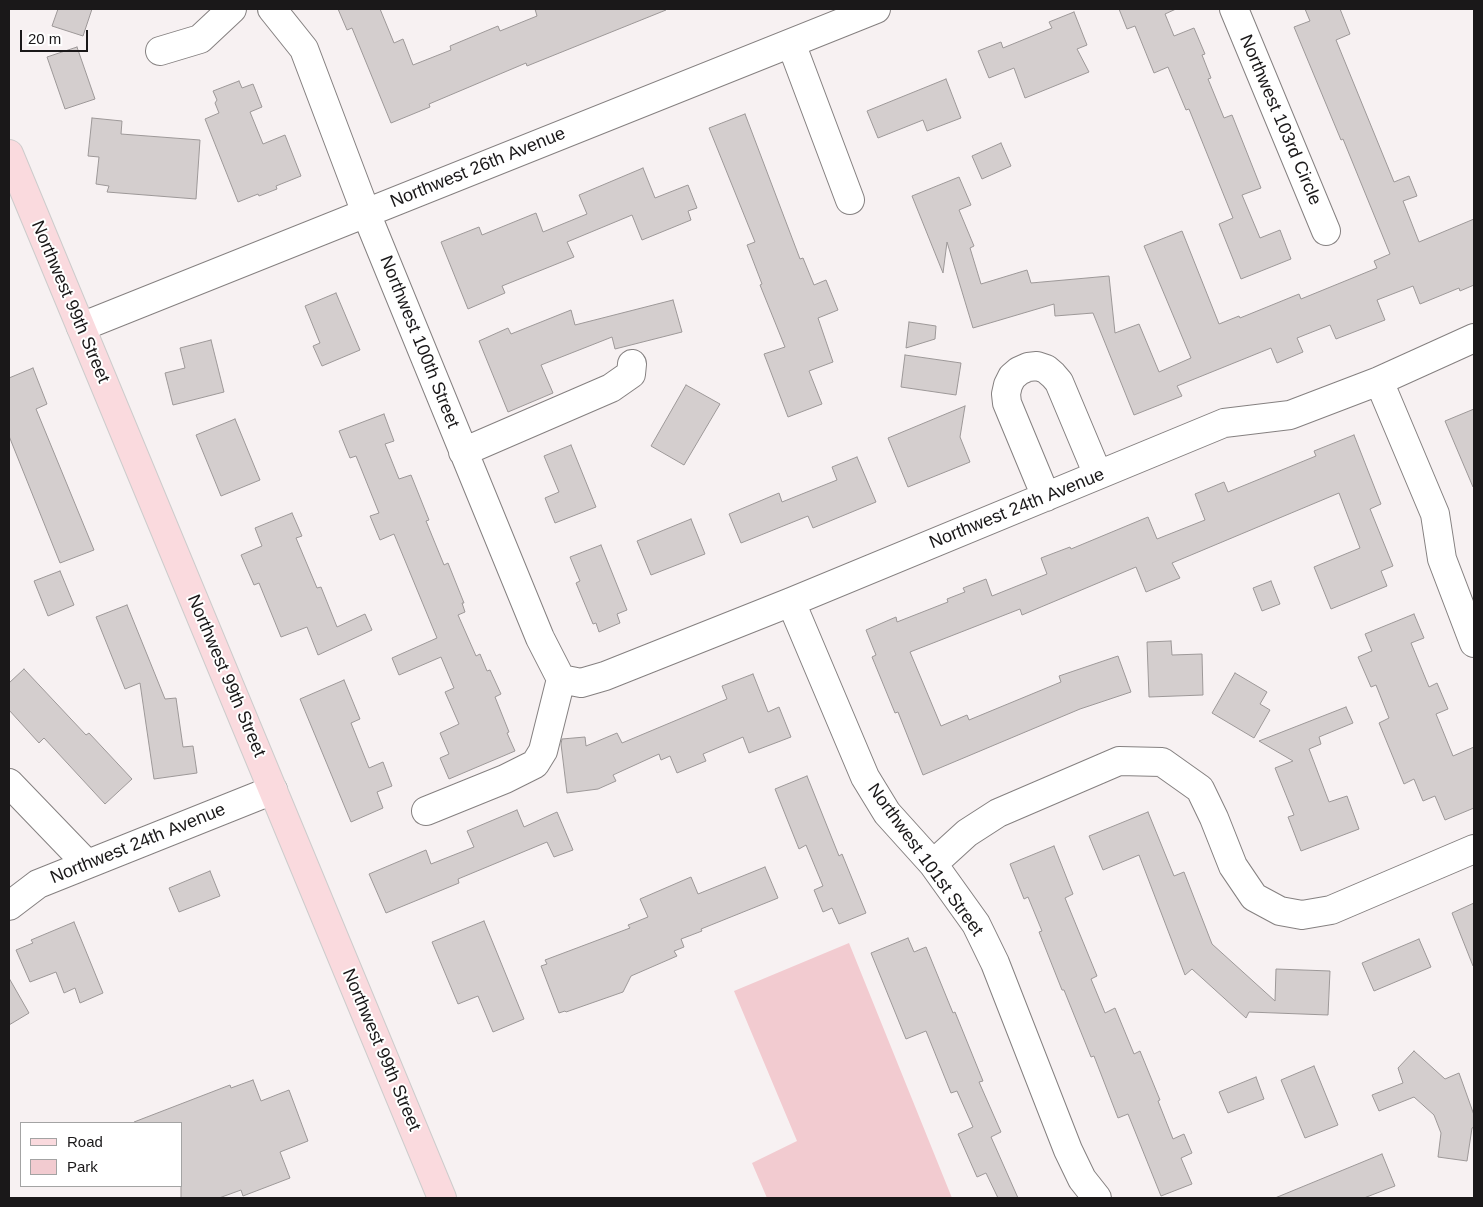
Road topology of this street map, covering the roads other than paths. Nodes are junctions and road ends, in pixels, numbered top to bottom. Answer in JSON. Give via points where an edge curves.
{"nodes":[{"id":1,"x":232,"y":9,"type":"edge"},
{"id":2,"x":272,"y":9,"type":"edge"},
{"id":3,"x":876,"y":9,"type":"edge"},
{"id":4,"x":1234,"y":9,"type":"edge"},
{"id":5,"x":791,"y":43,"type":"junction"},
{"id":6,"x":160,"y":50,"type":"dead end"},
{"id":7,"x":9,"y":154,"type":"edge"},
{"id":8,"x":16,"y":193,"type":"edge"},
{"id":9,"x":850,"y":200,"type":"dead end"},
{"id":10,"x":366,"y":213,"type":"junction"},
{"id":11,"x":1326,"y":231,"type":"dead end"},
{"id":12,"x":80,"y":327,"type":"junction"},
{"id":13,"x":1474,"y":338,"type":"edge"},
{"id":14,"x":632,"y":364,"type":"dead end"},
{"id":15,"x":1379,"y":381,"type":"junction"},
{"id":16,"x":463,"y":452,"type":"junction"},
{"id":17,"x":1098,"y":475,"type":"junction"},
{"id":18,"x":1046,"y":497,"type":"junction"},
{"id":19,"x":791,"y":602,"type":"junction"},
{"id":20,"x":1474,"y":644,"type":"edge"},
{"id":21,"x":561,"y":679,"type":"junction"},
{"id":22,"x":9,"y":782,"type":"edge"},
{"id":23,"x":273,"y":790,"type":"junction"},
{"id":24,"x":426,"y":811,"type":"dead end"},
{"id":25,"x":1474,"y":849,"type":"edge"},
{"id":26,"x":87,"y":864,"type":"junction"},
{"id":27,"x":933,"y":864,"type":"junction"},
{"id":28,"x":9,"y":906,"type":"edge"},
{"id":29,"x":442,"y":1198,"type":"edge"},
{"id":30,"x":1096,"y":1198,"type":"edge"}],
"edges":[{"from":1,"to":6,"type":"street","via":[[200,39]]},
{"from":2,"to":10,"type":"street","name":"Northwest 100th Street","via":[[304,49]]},
{"from":3,"to":5,"type":"street","name":"Northwest 26th Avenue"},
{"from":4,"to":11,"type":"street","name":"Northwest 103rd Circle"},
{"from":5,"to":9,"type":"street"},
{"from":5,"to":10,"type":"street","name":"Northwest 26th Avenue"},
{"from":7,"to":8,"type":"main road","name":"Northwest 99th Street"},
{"from":8,"to":12,"type":"main road","name":"Northwest 99th Street"},
{"from":10,"to":12,"type":"street","name":"Northwest 26th Avenue"},
{"from":10,"to":16,"type":"street","name":"Northwest 100th Street"},
{"from":12,"to":23,"type":"main road","name":"Northwest 99th Street"},
{"from":13,"to":15,"type":"street","name":"Northwest 24th Avenue"},
{"from":14,"to":16,"type":"street","via":[[631,374],[610,388]]},
{"from":15,"to":17,"type":"street","name":"Northwest 24th Avenue","via":[[1290,415],[1224,423]]},
{"from":15,"to":20,"type":"street","via":[[1436,514],[1442,559]]},
{"from":16,"to":21,"type":"street","name":"Northwest 100th Street","via":[[540,638]]},
{"from":17,"to":18,"type":"street","name":"Northwest 24th Avenue"},
{"from":17,"to":18,"type":"street","via":[[1059,382],[1046,369],[1028,367],[1012,376],[1006,394]]},
{"from":18,"to":19,"type":"street","name":"Northwest 24th Avenue"},
{"from":19,"to":21,"type":"street","name":"Northwest 24th Avenue","via":[[605,676],[581,682]]},
{"from":19,"to":27,"type":"street","name":"Northwest 101st Street","via":[[865,777],[887,813]]},
{"from":21,"to":24,"type":"street","via":[[543,751],[535,764]]},
{"from":22,"to":26,"type":"street"},
{"from":23,"to":26,"type":"street","name":"Northwest 24th Avenue"},
{"from":23,"to":29,"type":"main road","name":"Northwest 99th Street"},
{"from":25,"to":27,"type":"street","via":[[1331,910],[1302,916],[1280,911],[1254,897],[1233,866],[1200,789],[1162,762],[1119,761],[998,813],[967,833]]},
{"from":26,"to":28,"type":"street","name":"Northwest 24th Avenue","via":[[38,884]]},
{"from":27,"to":30,"type":"street","name":"Northwest 101st Street","via":[[976,924],[995,963],[1068,1150]]}]}
